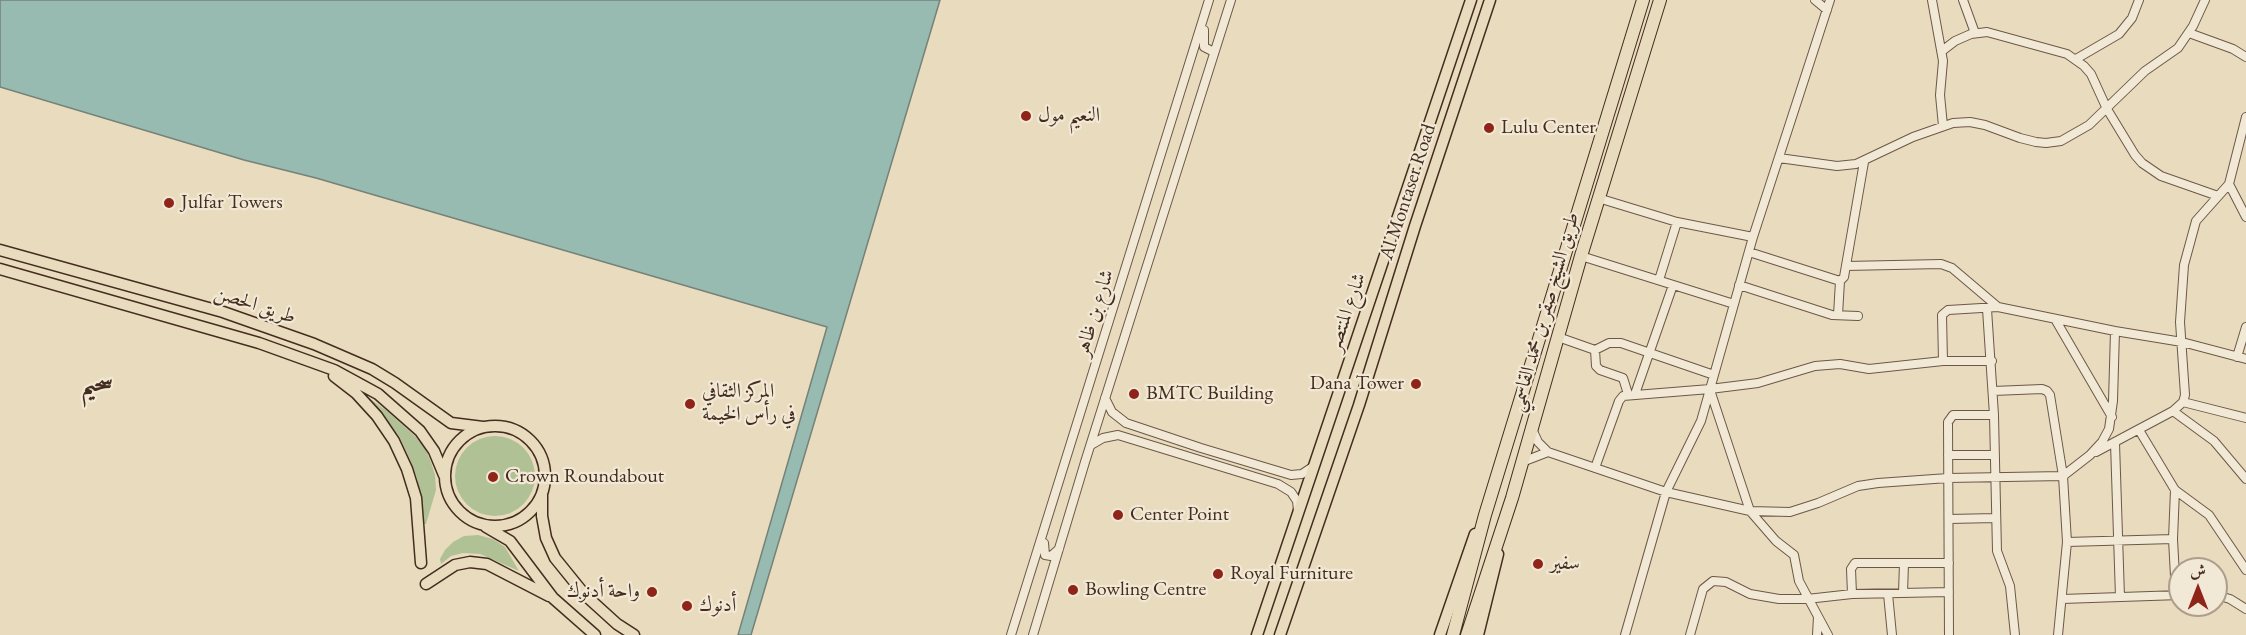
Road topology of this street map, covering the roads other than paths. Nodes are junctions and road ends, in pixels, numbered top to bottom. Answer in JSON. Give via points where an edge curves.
{"nodes":[{"id":1,"x":1210,"y":0,"type":"edge"},
{"id":2,"x":1231,"y":0,"type":"edge"},
{"id":3,"x":1471,"y":0,"type":"edge"},
{"id":4,"x":1490,"y":0,"type":"edge"},
{"id":5,"x":1643,"y":0,"type":"edge"},
{"id":6,"x":1660,"y":0,"type":"edge"},
{"id":7,"x":1815,"y":0,"type":"edge"},
{"id":8,"x":1830,"y":0,"type":"edge"},
{"id":9,"x":1932,"y":0,"type":"edge"},
{"id":10,"x":1963,"y":0,"type":"edge"},
{"id":11,"x":2139,"y":0,"type":"edge"},
{"id":12,"x":2205,"y":0,"type":"edge"},
{"id":13,"x":1827,"y":10,"type":"junction"},
{"id":14,"x":1975,"y":33,"type":"junction"},
{"id":15,"x":2189,"y":33,"type":"junction"},
{"id":16,"x":1942,"y":51,"type":"junction"},
{"id":17,"x":1214,"y":52,"type":"junction"},
{"id":18,"x":2246,"y":57,"type":"edge"},
{"id":19,"x":2076,"y":59,"type":"junction"},
{"id":20,"x":2107,"y":109,"type":"junction"},
{"id":21,"x":2246,"y":117,"type":"edge"},
{"id":22,"x":1943,"y":126,"type":"junction"},
{"id":23,"x":1779,"y":158,"type":"junction"},
{"id":24,"x":1864,"y":162,"type":"junction"},
{"id":25,"x":2229,"y":184,"type":"junction"},
{"id":26,"x":2218,"y":196,"type":"junction"},
{"id":27,"x":1599,"y":198,"type":"junction"},
{"id":28,"x":2246,"y":217,"type":"edge"},
{"id":29,"x":1677,"y":222,"type":"junction"},
{"id":30,"x":1753,"y":237,"type":"junction"},
{"id":31,"x":0,"y":250,"type":"edge"},
{"id":32,"x":1749,"y":252,"type":"junction"},
{"id":33,"x":1581,"y":256,"type":"junction"},
{"id":34,"x":1846,"y":266,"type":"junction"},
{"id":35,"x":0,"y":269,"type":"edge"},
{"id":36,"x":1659,"y":280,"type":"junction"},
{"id":37,"x":1840,"y":281,"type":"junction"},
{"id":38,"x":1673,"y":285,"type":"junction"},
{"id":39,"x":1739,"y":285,"type":"junction"},
{"id":40,"x":1734,"y":304,"type":"junction"},
{"id":41,"x":1998,"y":307,"type":"junction"},
{"id":42,"x":1987,"y":309,"type":"junction"},
{"id":43,"x":1838,"y":315,"type":"junction"},
{"id":44,"x":1858,"y":316,"type":"dead end"},
{"id":45,"x":2055,"y":319,"type":"junction"},
{"id":46,"x":2246,"y":327,"type":"edge"},
{"id":47,"x":2115,"y":331,"type":"junction"},
{"id":48,"x":1558,"y":337,"type":"junction"},
{"id":49,"x":2182,"y":342,"type":"junction"},
{"id":50,"x":1595,"y":350,"type":"junction"},
{"id":51,"x":1649,"y":352,"type":"junction"},
{"id":52,"x":2241,"y":358,"type":"edge"},
{"id":53,"x":306,"y":359,"type":"junction"},
{"id":54,"x":1992,"y":361,"type":"junction"},
{"id":55,"x":1943,"y":362,"type":"junction"},
{"id":56,"x":1714,"y":375,"type":"junction"},
{"id":57,"x":1710,"y":389,"type":"junction"},
{"id":58,"x":1993,"y":391,"type":"junction"},
{"id":59,"x":1632,"y":394,"type":"junction"},
{"id":60,"x":1105,"y":398,"type":"junction"},
{"id":61,"x":2183,"y":402,"type":"junction"},
{"id":62,"x":2173,"y":411,"type":"junction"},
{"id":63,"x":1994,"y":415,"type":"junction"},
{"id":64,"x":2112,"y":417,"type":"junction"},
{"id":65,"x":2246,"y":418,"type":"edge"},
{"id":66,"x":1126,"y":423,"type":"junction"},
{"id":67,"x":483,"y":427,"type":"junction"},
{"id":68,"x":1532,"y":429,"type":"junction"},
{"id":69,"x":2139,"y":430,"type":"junction"},
{"id":70,"x":1118,"y":435,"type":"junction"},
{"id":71,"x":2115,"y":443,"type":"junction"},
{"id":72,"x":1091,"y":445,"type":"junction"},
{"id":73,"x":1548,"y":452,"type":"junction"},
{"id":74,"x":1948,"y":455,"type":"junction"},
{"id":75,"x":1995,"y":455,"type":"junction"},
{"id":76,"x":2091,"y":455,"type":"junction"},
{"id":77,"x":1522,"y":462,"type":"junction"},
{"id":78,"x":1314,"y":466,"type":"junction"},
{"id":79,"x":1595,"y":468,"type":"junction"},
{"id":80,"x":1286,"y":473,"type":"junction"},
{"id":81,"x":444,"y":475,"type":"junction"},
{"id":82,"x":2063,"y":476,"type":"junction"},
{"id":83,"x":1996,"y":477,"type":"junction"},
{"id":84,"x":1948,"y":478,"type":"junction"},
{"id":85,"x":2246,"y":479,"type":"edge"},
{"id":86,"x":1278,"y":484,"type":"junction"},
{"id":87,"x":2175,"y":490,"type":"junction"},
{"id":88,"x":1665,"y":492,"type":"junction"},
{"id":89,"x":542,"y":495,"type":"junction"},
{"id":90,"x":1051,"y":510,"type":"junction"},
{"id":91,"x":1750,"y":511,"type":"junction"},
{"id":92,"x":1298,"y":515,"type":"junction"},
{"id":93,"x":1485,"y":515,"type":"junction"},
{"id":94,"x":1996,"y":518,"type":"junction"},
{"id":95,"x":1949,"y":519,"type":"junction"},
{"id":96,"x":1504,"y":521,"type":"junction"},
{"id":97,"x":483,"y":526,"type":"junction"},
{"id":98,"x":2173,"y":539,"type":"junction"},
{"id":99,"x":2118,"y":541,"type":"junction"},
{"id":100,"x":2067,"y":542,"type":"junction"},
{"id":101,"x":1060,"y":548,"type":"junction"},
{"id":102,"x":2175,"y":557,"type":"edge"},
{"id":103,"x":1904,"y":563,"type":"junction"},
{"id":104,"x":1949,"y":563,"type":"junction"},
{"id":105,"x":421,"y":564,"type":"dead end"},
{"id":106,"x":2246,"y":570,"type":"edge"},
{"id":107,"x":426,"y":584,"type":"dead end"},
{"id":108,"x":1949,"y":592,"type":"junction"},
{"id":109,"x":1903,"y":593,"type":"junction"},
{"id":110,"x":1852,"y":594,"type":"junction"},
{"id":111,"x":1888,"y":594,"type":"junction"},
{"id":112,"x":2168,"y":595,"type":"edge"},
{"id":113,"x":2120,"y":597,"type":"junction"},
{"id":114,"x":553,"y":598,"type":"junction"},
{"id":115,"x":2062,"y":598,"type":"junction"},
{"id":116,"x":2228,"y":598,"type":"edge"},
{"id":117,"x":1807,"y":599,"type":"junction"},
{"id":118,"x":2246,"y":609,"type":"edge"},
{"id":119,"x":1818,"y":617,"type":"junction"},
{"id":120,"x":595,"y":635,"type":"edge"},
{"id":121,"x":634,"y":635,"type":"edge"},
{"id":122,"x":1011,"y":635,"type":"edge"},
{"id":123,"x":1033,"y":635,"type":"edge"},
{"id":124,"x":1257,"y":635,"type":"edge"},
{"id":125,"x":1280,"y":635,"type":"edge"},
{"id":126,"x":1440,"y":635,"type":"edge"},
{"id":127,"x":1453,"y":635,"type":"edge"},
{"id":128,"x":1467,"y":635,"type":"edge"},
{"id":129,"x":1478,"y":635,"type":"edge"},
{"id":130,"x":1625,"y":635,"type":"edge"},
{"id":131,"x":1690,"y":635,"type":"edge"},
{"id":132,"x":1817,"y":635,"type":"edge"},
{"id":133,"x":1828,"y":635,"type":"edge"},
{"id":134,"x":1892,"y":635,"type":"edge"},
{"id":135,"x":1949,"y":635,"type":"edge"},
{"id":136,"x":2015,"y":635,"type":"edge"},
{"id":137,"x":2058,"y":635,"type":"edge"}],
"edges":[{"from":1,"to":17,"type":"street","via":[[1203,44]]},
{"from":1,"to":90,"type":"street","name":"شارع بن ظاهر"},
{"from":2,"to":17,"type":"street","name":"شارع بن ظاهر"},
{"from":3,"to":78,"type":"main road","name":"شارع المنتصر"},
{"from":4,"to":125,"type":"main road","name":"Al Montaser Road"},
{"from":5,"to":93,"type":"highway","name":"طريق الشيخ صقر بن محمد القاسمي"},
{"from":6,"to":27,"type":"highway","name":"طريق الشيخ صقر بن محمد القاسمي"},
{"from":7,"to":13,"type":"street"},
{"from":8,"to":13,"type":"street"},
{"from":9,"to":16,"type":"street"},
{"from":10,"to":14,"type":"street"},
{"from":11,"to":19,"type":"street","via":[[2132,18],[2119,34]]},
{"from":12,"to":15,"type":"street"},
{"from":13,"to":23,"type":"street"},
{"from":14,"to":16,"type":"street"},
{"from":14,"to":19,"type":"street","via":[[2003,36]]},
{"from":15,"to":18,"type":"street"},
{"from":15,"to":20,"type":"street","via":[[2178,48],[2145,71]]},
{"from":16,"to":22,"type":"street"},
{"from":17,"to":60,"type":"street","name":"شارع بن ظاهر"},
{"from":19,"to":20,"type":"street","via":[[2091,74]]},
{"from":20,"to":22,"type":"street","via":[[2075,134],[2046,143],[1970,122]]},
{"from":20,"to":26,"type":"street","via":[[2135,155],[2151,170]]},
{"from":21,"to":25,"type":"street"},
{"from":22,"to":24,"type":"street","via":[[1895,144]]},
{"from":23,"to":24,"type":"street","via":[[1838,166]]},
{"from":23,"to":30,"type":"street"},
{"from":24,"to":34,"type":"street"},
{"from":25,"to":26,"type":"street"},
{"from":25,"to":28,"type":"street"},
{"from":26,"to":49,"type":"street","via":[[2196,221],[2184,265]]},
{"from":27,"to":29,"type":"street"},
{"from":27,"to":33,"type":"highway","name":"طريق الشيخ صقر بن محمد القاسمي"},
{"from":29,"to":30,"type":"street"},
{"from":29,"to":36,"type":"street"},
{"from":30,"to":32,"type":"street"},
{"from":31,"to":67,"type":"main road","name":"طريق الحصن","via":[[223,312],[315,344],[372,369],[451,423]]},
{"from":32,"to":37,"type":"street"},
{"from":32,"to":39,"type":"street"},
{"from":33,"to":36,"type":"street"},
{"from":33,"to":48,"type":"highway","name":"طريق الشيخ صقر بن محمد القاسمي"},
{"from":34,"to":37,"type":"street"},
{"from":34,"to":41,"type":"street","via":[[1941,264],[1952,268]]},
{"from":35,"to":53,"type":"main road","name":"طريق الحصن"},
{"from":36,"to":38,"type":"street"},
{"from":37,"to":43,"type":"street"},
{"from":38,"to":40,"type":"street"},
{"from":38,"to":51,"type":"street"},
{"from":39,"to":40,"type":"street"},
{"from":39,"to":43,"type":"street"},
{"from":40,"to":56,"type":"street"},
{"from":41,"to":42,"type":"street"},
{"from":41,"to":45,"type":"street"},
{"from":42,"to":54,"type":"street"},
{"from":42,"to":55,"type":"street","via":[[1942,315]]},
{"from":43,"to":44,"type":"street"},
{"from":45,"to":47,"type":"street"},
{"from":45,"to":64,"type":"street"},
{"from":46,"to":52,"type":"street"},
{"from":47,"to":49,"type":"street"},
{"from":47,"to":64,"type":"street"},
{"from":48,"to":50,"type":"street"},
{"from":48,"to":68,"type":"highway","name":"طريق الشيخ صقر بن محمد القاسمي"},
{"from":49,"to":52,"type":"street"},
{"from":49,"to":61,"type":"street"},
{"from":50,"to":51,"type":"street","via":[[1609,343],[1621,343]]},
{"from":50,"to":59,"type":"street","via":[[1596,366],[1623,378]]},
{"from":51,"to":56,"type":"street"},
{"from":51,"to":59,"type":"street"},
{"from":53,"to":81,"type":"main road","name":"طريق الحصن","via":[[357,382],[401,412],[435,451]]},
{"from":53,"to":105,"type":"main road","via":[[356,393],[394,441],[416,498]]},
{"from":54,"to":55,"type":"street"},
{"from":54,"to":58,"type":"street"},
{"from":55,"to":57,"type":"street","via":[[1869,369],[1840,364],[1815,366],[1758,382]]},
{"from":56,"to":57,"type":"street"},
{"from":57,"to":59,"type":"street"},
{"from":57,"to":88,"type":"street","via":[[1701,421]]},
{"from":57,"to":91,"type":"street"},
{"from":58,"to":63,"type":"street"},
{"from":58,"to":82,"type":"street","via":[[2042,389],[2050,394]]},
{"from":59,"to":79,"type":"street","via":[[1618,401]]},
{"from":60,"to":66,"type":"street","via":[[1112,412]]},
{"from":60,"to":72,"type":"street","name":"شارع بن ظاهر"},
{"from":61,"to":62,"type":"street"},
{"from":61,"to":65,"type":"street"},
{"from":62,"to":69,"type":"street"},
{"from":62,"to":85,"type":"street","via":[[2214,441]]},
{"from":63,"to":74,"type":"street","via":[[1951,416]]},
{"from":63,"to":75,"type":"street"},
{"from":64,"to":76,"type":"street","via":[[2106,436]]},
{"from":66,"to":70,"type":"street","via":[[1118,426]]},
{"from":66,"to":80,"type":"street"},
{"from":67,"to":81,"type":"main road","via":[[456,445],[447,459]]},
{"from":67,"to":89,"type":"main road","via":[[509,427],[537,448],[546,479]]},
{"from":68,"to":73,"type":"street"},
{"from":68,"to":77,"type":"highway","name":"طريق الشيخ صقر بن محمد القاسمي"},
{"from":69,"to":71,"type":"street"},
{"from":69,"to":87,"type":"street"},
{"from":70,"to":72,"type":"street"},
{"from":70,"to":86,"type":"street"},
{"from":71,"to":76,"type":"street"},
{"from":71,"to":99,"type":"street"},
{"from":72,"to":101,"type":"street","name":"شارع بن ظاهر"},
{"from":73,"to":77,"type":"street"},
{"from":73,"to":79,"type":"street"},
{"from":74,"to":75,"type":"street"},
{"from":74,"to":84,"type":"street"},
{"from":75,"to":83,"type":"street"},
{"from":76,"to":82,"type":"street"},
{"from":77,"to":96,"type":"highway","name":"طريق الشيخ صقر بن محمد القاسمي"},
{"from":78,"to":80,"type":"street","via":[[1302,474]]},
{"from":78,"to":92,"type":"main road","name":"شارع المنتصر"},
{"from":79,"to":88,"type":"street"},
{"from":80,"to":86,"type":"street"},
{"from":81,"to":97,"type":"main road","via":[[455,508]]},
{"from":82,"to":83,"type":"street"},
{"from":82,"to":100,"type":"street"},
{"from":83,"to":84,"type":"street"},
{"from":83,"to":94,"type":"street"},
{"from":84,"to":91,"type":"street","via":[[1858,486],[1790,512]]},
{"from":84,"to":95,"type":"street"},
{"from":86,"to":92,"type":"street","via":[[1297,501]]},
{"from":87,"to":98,"type":"street"},
{"from":87,"to":106,"type":"street","via":[[2210,514]]},
{"from":88,"to":91,"type":"street"},
{"from":88,"to":130,"type":"street"},
{"from":89,"to":97,"type":"main road","via":[[522,519],[507,526]]},
{"from":89,"to":121,"type":"main road","via":[[546,538],[555,558],[585,595]]},
{"from":90,"to":101,"type":"street","via":[[1044,553],[1051,556]]},
{"from":90,"to":122,"type":"street","name":"شارع بن ظاهر"},
{"from":91,"to":117,"type":"street","via":[[1794,555]]},
{"from":92,"to":124,"type":"main road","name":"شارع المنتصر"},
{"from":93,"to":126,"type":"main road"},
{"from":93,"to":127,"type":"highway","name":"طريق الشيخ صقر بن محمد القاسمي"},
{"from":94,"to":95,"type":"street"},
{"from":94,"to":136,"type":"street","via":[[1997,551],[2010,586]]},
{"from":95,"to":104,"type":"street"},
{"from":96,"to":128,"type":"highway","name":"طريق الشيخ صقر بن محمد القاسمي"},
{"from":96,"to":129,"type":"main road"},
{"from":97,"to":114,"type":"main road","via":[[510,541]]},
{"from":98,"to":99,"type":"street"},
{"from":98,"to":102,"type":"street"},
{"from":99,"to":100,"type":"street"},
{"from":99,"to":113,"type":"street"},
{"from":100,"to":115,"type":"street"},
{"from":101,"to":123,"type":"street","name":"شارع بن ظاهر"},
{"from":103,"to":104,"type":"street"},
{"from":103,"to":109,"type":"street"},
{"from":103,"to":110,"type":"street","via":[[1853,565]]},
{"from":104,"to":108,"type":"street"},
{"from":107,"to":114,"type":"main road","via":[[455,565],[470,562],[487,564]]},
{"from":108,"to":109,"type":"street"},
{"from":108,"to":135,"type":"street"},
{"from":109,"to":111,"type":"street"},
{"from":110,"to":111,"type":"street"},
{"from":110,"to":117,"type":"street"},
{"from":111,"to":134,"type":"street"},
{"from":112,"to":113,"type":"street"},
{"from":113,"to":115,"type":"street"},
{"from":114,"to":120,"type":"main road"},
{"from":115,"to":137,"type":"street"},
{"from":116,"to":118,"type":"street"},
{"from":117,"to":119,"type":"street"},
{"from":117,"to":131,"type":"street","via":[[1763,597],[1713,581],[1703,589]]},
{"from":119,"to":132,"type":"street"},
{"from":119,"to":133,"type":"street"}]}
